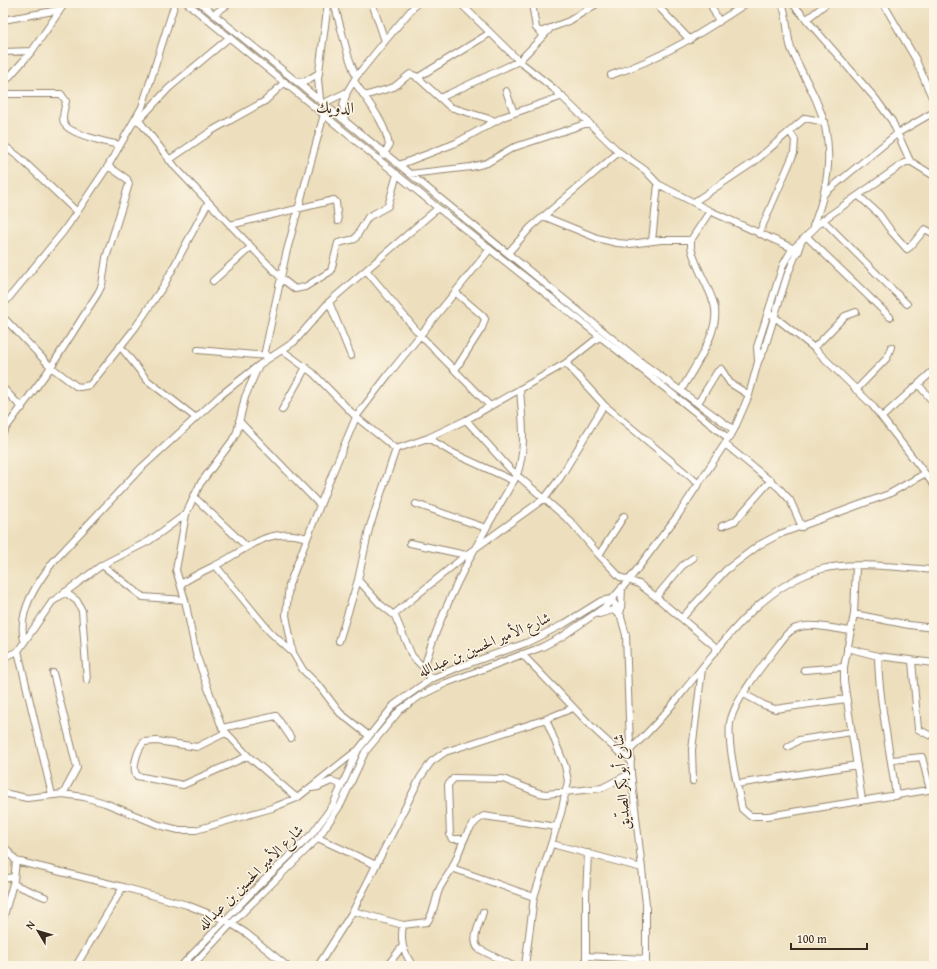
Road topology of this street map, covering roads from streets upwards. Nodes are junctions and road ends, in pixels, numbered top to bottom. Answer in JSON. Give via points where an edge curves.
{"nodes":[{"id":1,"x":65,"y":3,"type":"edge"},
{"id":2,"x":175,"y":3,"type":"edge"},
{"id":3,"x":187,"y":3,"type":"edge"},
{"id":4,"x":200,"y":3,"type":"edge"},
{"id":5,"x":230,"y":3,"type":"edge"},
{"id":6,"x":328,"y":3,"type":"edge"},
{"id":7,"x":334,"y":3,"type":"edge"},
{"id":8,"x":372,"y":3,"type":"edge"},
{"id":9,"x":417,"y":3,"type":"edge"},
{"id":10,"x":460,"y":3,"type":"edge"},
{"id":11,"x":532,"y":3,"type":"edge"},
{"id":12,"x":598,"y":3,"type":"edge"},
{"id":13,"x":655,"y":3,"type":"edge"},
{"id":14,"x":710,"y":3,"type":"edge"},
{"id":15,"x":746,"y":3,"type":"edge"},
{"id":16,"x":782,"y":3,"type":"edge"},
{"id":17,"x":792,"y":3,"type":"edge"},
{"id":18,"x":827,"y":3,"type":"edge"},
{"id":19,"x":883,"y":3,"type":"edge"},
{"id":20,"x":59,"y":10,"type":"junction"},
{"id":21,"x":214,"y":14,"type":"junction"},
{"id":22,"x":807,"y":19,"type":"junction"},
{"id":23,"x":3,"y":20,"type":"edge"},
{"id":24,"x":718,"y":22,"type":"junction"},
{"id":25,"x":550,"y":29,"type":"junction"},
{"id":26,"x":490,"y":33,"type":"junction"},
{"id":27,"x":230,"y":37,"type":"junction"},
{"id":28,"x":690,"y":40,"type":"junction"},
{"id":29,"x":385,"y":41,"type":"junction"},
{"id":30,"x":32,"y":51,"type":"junction"},
{"id":31,"x":3,"y":52,"type":"edge"},
{"id":32,"x":520,"y":61,"type":"junction"},
{"id":33,"x":281,"y":70,"type":"junction"},
{"id":34,"x":319,"y":73,"type":"junction"},
{"id":35,"x":276,"y":75,"type":"junction"},
{"id":36,"x":612,"y":75,"type":"dead end"},
{"id":37,"x":417,"y":78,"type":"junction"},
{"id":38,"x":355,"y":79,"type":"junction"},
{"id":39,"x":285,"y":82,"type":"junction"},
{"id":40,"x":296,"y":82,"type":"junction"},
{"id":41,"x":3,"y":84,"type":"edge"},
{"id":42,"x":506,"y":91,"type":"dead end"},
{"id":43,"x":347,"y":92,"type":"junction"},
{"id":44,"x":3,"y":94,"type":"edge"},
{"id":45,"x":364,"y":96,"type":"junction"},
{"id":46,"x":563,"y":96,"type":"junction"},
{"id":47,"x":440,"y":98,"type":"junction"},
{"id":48,"x":934,"y":100,"type":"edge"},
{"id":49,"x":322,"y":101,"type":"junction"},
{"id":50,"x":934,"y":112,"type":"edge"},
{"id":51,"x":514,"y":113,"type":"junction"},
{"id":52,"x":324,"y":114,"type":"junction"},
{"id":53,"x":138,"y":119,"type":"junction"},
{"id":54,"x":345,"y":121,"type":"junction"},
{"id":55,"x":496,"y":121,"type":"junction"},
{"id":56,"x":825,"y":122,"type":"junction"},
{"id":57,"x":588,"y":123,"type":"junction"},
{"id":58,"x":790,"y":132,"type":"junction"},
{"id":59,"x":898,"y":133,"type":"junction"},
{"id":60,"x":3,"y":145,"type":"edge"},
{"id":61,"x":120,"y":146,"type":"junction"},
{"id":62,"x":620,"y":152,"type":"junction"},
{"id":63,"x":385,"y":153,"type":"junction"},
{"id":64,"x":169,"y":160,"type":"junction"},
{"id":65,"x":380,"y":160,"type":"junction"},
{"id":66,"x":910,"y":161,"type":"junction"},
{"id":67,"x":399,"y":165,"type":"junction"},
{"id":68,"x":108,"y":166,"type":"junction"},
{"id":69,"x":397,"y":174,"type":"junction"},
{"id":70,"x":410,"y":174,"type":"junction"},
{"id":71,"x":934,"y":176,"type":"edge"},
{"id":72,"x":658,"y":184,"type":"junction"},
{"id":73,"x":824,"y":194,"type":"junction"},
{"id":74,"x":859,"y":196,"type":"junction"},
{"id":75,"x":694,"y":202,"type":"junction"},
{"id":76,"x":208,"y":203,"type":"junction"},
{"id":77,"x":300,"y":207,"type":"junction"},
{"id":78,"x":438,"y":208,"type":"junction"},
{"id":79,"x":710,"y":211,"type":"junction"},
{"id":80,"x":77,"y":212,"type":"junction"},
{"id":81,"x":543,"y":216,"type":"junction"},
{"id":82,"x":822,"y":220,"type":"junction"},
{"id":83,"x":338,"y":221,"type":"dead end"},
{"id":84,"x":230,"y":225,"type":"junction"},
{"id":85,"x":812,"y":228,"type":"junction"},
{"id":86,"x":759,"y":234,"type":"junction"},
{"id":87,"x":934,"y":234,"type":"edge"},
{"id":88,"x":804,"y":238,"type":"junction"},
{"id":89,"x":691,"y":240,"type":"junction"},
{"id":90,"x":652,"y":241,"type":"junction"},
{"id":91,"x":251,"y":247,"type":"junction"},
{"id":92,"x":490,"y":249,"type":"junction"},
{"id":93,"x":796,"y":250,"type":"junction"},
{"id":94,"x":508,"y":253,"type":"junction"},
{"id":95,"x":366,"y":270,"type":"junction"},
{"id":96,"x":281,"y":278,"type":"junction"},
{"id":97,"x":213,"y":280,"type":"dead end"},
{"id":98,"x":456,"y":293,"type":"junction"},
{"id":99,"x":329,"y":302,"type":"junction"},
{"id":100,"x":907,"y":304,"type":"dead end"},
{"id":101,"x":3,"y":305,"type":"edge"},
{"id":102,"x":768,"y":311,"type":"junction"},
{"id":103,"x":856,"y":312,"type":"dead end"},
{"id":104,"x":774,"y":316,"type":"junction"},
{"id":105,"x":3,"y":317,"type":"edge"},
{"id":106,"x":890,"y":317,"type":"dead end"},
{"id":107,"x":586,"y":321,"type":"junction"},
{"id":108,"x":422,"y":336,"type":"junction"},
{"id":109,"x":598,"y":337,"type":"junction"},
{"id":110,"x":120,"y":346,"type":"junction"},
{"id":111,"x":891,"y":347,"type":"dead end"},
{"id":112,"x":814,"y":348,"type":"junction"},
{"id":113,"x":198,"y":350,"type":"dead end"},
{"id":114,"x":283,"y":351,"type":"junction"},
{"id":115,"x":264,"y":356,"type":"junction"},
{"id":116,"x":272,"y":356,"type":"junction"},
{"id":117,"x":351,"y":356,"type":"dead end"},
{"id":118,"x":758,"y":362,"type":"junction"},
{"id":119,"x":566,"y":363,"type":"junction"},
{"id":120,"x":259,"y":365,"type":"junction"},
{"id":121,"x":51,"y":367,"type":"junction"},
{"id":122,"x":306,"y":367,"type":"junction"},
{"id":123,"x":455,"y":370,"type":"junction"},
{"id":124,"x":934,"y":370,"type":"edge"},
{"id":125,"x":918,"y":384,"type":"junction"},
{"id":126,"x":3,"y":388,"type":"edge"},
{"id":127,"x":520,"y":389,"type":"junction"},
{"id":128,"x":856,"y":390,"type":"junction"},
{"id":129,"x":681,"y":391,"type":"junction"},
{"id":130,"x":749,"y":395,"type":"junction"},
{"id":131,"x":934,"y":402,"type":"edge"},
{"id":132,"x":698,"y":403,"type":"junction"},
{"id":133,"x":604,"y":405,"type":"junction"},
{"id":134,"x":490,"y":406,"type":"junction"},
{"id":135,"x":22,"y":408,"type":"junction"},
{"id":136,"x":282,"y":410,"type":"dead end"},
{"id":137,"x":356,"y":417,"type":"junction"},
{"id":138,"x":882,"y":417,"type":"junction"},
{"id":139,"x":196,"y":418,"type":"junction"},
{"id":140,"x":466,"y":420,"type":"junction"},
{"id":141,"x":239,"y":421,"type":"junction"},
{"id":142,"x":734,"y":430,"type":"junction"},
{"id":143,"x":3,"y":432,"type":"edge"},
{"id":144,"x":428,"y":438,"type":"junction"},
{"id":145,"x":728,"y":438,"type":"junction"},
{"id":146,"x":725,"y":444,"type":"junction"},
{"id":147,"x":396,"y":449,"type":"junction"},
{"id":148,"x":924,"y":474,"type":"junction"},
{"id":149,"x":515,"y":478,"type":"junction"},
{"id":150,"x":771,"y":480,"type":"junction"},
{"id":151,"x":699,"y":484,"type":"junction"},
{"id":152,"x":934,"y":485,"type":"edge"},
{"id":153,"x":193,"y":496,"type":"junction"},
{"id":154,"x":545,"y":498,"type":"junction"},
{"id":155,"x":416,"y":504,"type":"dead end"},
{"id":156,"x":320,"y":505,"type":"junction"},
{"id":157,"x":186,"y":514,"type":"junction"},
{"id":158,"x":624,"y":516,"type":"dead end"},
{"id":159,"x":722,"y":526,"type":"dead end"},
{"id":160,"x":802,"y":527,"type":"junction"},
{"id":161,"x":486,"y":528,"type":"junction"},
{"id":162,"x":307,"y":538,"type":"junction"},
{"id":163,"x":410,"y":543,"type":"dead end"},
{"id":164,"x":246,"y":546,"type":"junction"},
{"id":165,"x":477,"y":548,"type":"junction"},
{"id":166,"x":466,"y":555,"type":"junction"},
{"id":167,"x":599,"y":555,"type":"junction"},
{"id":168,"x":693,"y":558,"type":"dead end"},
{"id":169,"x":102,"y":565,"type":"junction"},
{"id":170,"x":215,"y":565,"type":"junction"},
{"id":171,"x":856,"y":566,"type":"junction"},
{"id":172,"x":934,"y":570,"type":"edge"},
{"id":173,"x":358,"y":580,"type":"junction"},
{"id":174,"x":629,"y":580,"type":"junction"},
{"id":175,"x":181,"y":584,"type":"junction"},
{"id":176,"x":622,"y":587,"type":"junction"},
{"id":177,"x":65,"y":592,"type":"junction"},
{"id":178,"x":656,"y":597,"type":"junction"},
{"id":179,"x":611,"y":599,"type":"junction"},
{"id":180,"x":186,"y":600,"type":"junction"},
{"id":181,"x":394,"y":614,"type":"junction"},
{"id":182,"x":854,"y":614,"type":"junction"},
{"id":183,"x":622,"y":617,"type":"junction"},
{"id":184,"x":682,"y":618,"type":"junction"},
{"id":185,"x":587,"y":620,"type":"junction"},
{"id":186,"x":934,"y":628,"type":"edge"},
{"id":187,"x":851,"y":631,"type":"junction"},
{"id":188,"x":24,"y":640,"type":"junction"},
{"id":189,"x":339,"y":641,"type":"dead end"},
{"id":190,"x":847,"y":648,"type":"junction"},
{"id":191,"x":718,"y":649,"type":"junction"},
{"id":192,"x":18,"y":651,"type":"junction"},
{"id":193,"x":293,"y":653,"type":"junction"},
{"id":194,"x":522,"y":654,"type":"junction"},
{"id":195,"x":878,"y":656,"type":"junction"},
{"id":196,"x":3,"y":658,"type":"edge"},
{"id":197,"x":912,"y":661,"type":"junction"},
{"id":198,"x":934,"y":663,"type":"edge"},
{"id":199,"x":844,"y":667,"type":"junction"},
{"id":200,"x":424,"y":668,"type":"junction"},
{"id":201,"x":702,"y":669,"type":"junction"},
{"id":202,"x":804,"y":670,"type":"dead end"},
{"id":203,"x":53,"y":673,"type":"dead end"},
{"id":204,"x":431,"y":679,"type":"junction"},
{"id":205,"x":87,"y":680,"type":"dead end"},
{"id":206,"x":744,"y":694,"type":"junction"},
{"id":207,"x":846,"y":699,"type":"junction"},
{"id":208,"x":573,"y":708,"type":"junction"},
{"id":209,"x":546,"y":719,"type":"junction"},
{"id":210,"x":380,"y":721,"type":"junction"},
{"id":211,"x":387,"y":726,"type":"junction"},
{"id":212,"x":224,"y":731,"type":"junction"},
{"id":213,"x":851,"y":732,"type":"junction"},
{"id":214,"x":368,"y":735,"type":"junction"},
{"id":215,"x":929,"y":735,"type":"dead end"},
{"id":216,"x":290,"y":738,"type":"dead end"},
{"id":217,"x":788,"y":747,"type":"dead end"},
{"id":218,"x":358,"y":750,"type":"junction"},
{"id":219,"x":631,"y":750,"type":"junction"},
{"id":220,"x":248,"y":756,"type":"junction"},
{"id":221,"x":631,"y":760,"type":"junction"},
{"id":222,"x":892,"y":760,"type":"junction"},
{"id":223,"x":857,"y":765,"type":"junction"},
{"id":224,"x":631,"y":773,"type":"junction"},
{"id":225,"x":693,"y":781,"type":"dead end"},
{"id":226,"x":737,"y":784,"type":"junction"},
{"id":227,"x":312,"y":788,"type":"junction"},
{"id":228,"x":341,"y":788,"type":"junction"},
{"id":229,"x":932,"y":789,"type":"edge"},
{"id":230,"x":567,"y":792,"type":"junction"},
{"id":231,"x":3,"y":793,"type":"edge"},
{"id":232,"x":63,"y":794,"type":"junction"},
{"id":233,"x":52,"y":795,"type":"junction"},
{"id":234,"x":896,"y":796,"type":"junction"},
{"id":235,"x":297,"y":798,"type":"junction"},
{"id":236,"x":862,"y":800,"type":"junction"},
{"id":237,"x":336,"y":806,"type":"junction"},
{"id":238,"x":557,"y":827,"type":"junction"},
{"id":239,"x":318,"y":838,"type":"junction"},
{"id":240,"x":464,"y":839,"type":"junction"},
{"id":241,"x":552,"y":844,"type":"junction"},
{"id":242,"x":3,"y":845,"type":"edge"},
{"id":243,"x":588,"y":853,"type":"junction"},
{"id":244,"x":16,"y":861,"type":"junction"},
{"id":245,"x":376,"y":865,"type":"junction"},
{"id":246,"x":452,"y":868,"type":"junction"},
{"id":247,"x":642,"y":868,"type":"junction"},
{"id":248,"x":14,"y":876,"type":"junction"},
{"id":249,"x":3,"y":879,"type":"edge"},
{"id":250,"x":13,"y":884,"type":"junction"},
{"id":251,"x":123,"y":886,"type":"junction"},
{"id":252,"x":45,"y":897,"type":"dead end"},
{"id":253,"x":534,"y":897,"type":"junction"},
{"id":254,"x":353,"y":911,"type":"junction"},
{"id":255,"x":483,"y":912,"type":"dead end"},
{"id":256,"x":3,"y":919,"type":"edge"},
{"id":257,"x":228,"y":922,"type":"junction"},
{"id":258,"x":403,"y":925,"type":"junction"},
{"id":259,"x":402,"y":947,"type":"junction"},
{"id":260,"x":586,"y":956,"type":"junction"},
{"id":261,"x":646,"y":963,"type":"edge"},
{"id":262,"x":78,"y":965,"type":"edge"},
{"id":263,"x":181,"y":966,"type":"edge"},
{"id":264,"x":192,"y":966,"type":"edge"},
{"id":265,"x":287,"y":966,"type":"edge"},
{"id":266,"x":318,"y":966,"type":"edge"},
{"id":267,"x":387,"y":966,"type":"edge"},
{"id":268,"x":413,"y":966,"type":"edge"},
{"id":269,"x":513,"y":966,"type":"edge"},
{"id":270,"x":525,"y":966,"type":"edge"},
{"id":271,"x":586,"y":966,"type":"edge"}],
"edges":[{"from":1,"to":20,"type":"street"},
{"from":2,"to":53,"type":"street"},
{"from":3,"to":27,"type":"street"},
{"from":4,"to":21,"type":"street"},
{"from":5,"to":21,"type":"street"},
{"from":6,"to":34,"type":"street"},
{"from":7,"to":38,"type":"street"},
{"from":8,"to":29,"type":"street"},
{"from":9,"to":29,"type":"street"},
{"from":10,"to":26,"type":"street"},
{"from":11,"to":25,"type":"street","via":[[537,31]]},
{"from":12,"to":25,"type":"street","via":[[569,21]]},
{"from":13,"to":28,"type":"street"},
{"from":14,"to":24,"type":"street"},
{"from":15,"to":24,"type":"street"},
{"from":16,"to":56,"type":"street","via":[[791,46]]},
{"from":17,"to":22,"type":"street"},
{"from":18,"to":22,"type":"street"},
{"from":19,"to":48,"type":"street"},
{"from":20,"to":23,"type":"street"},
{"from":20,"to":30,"type":"street"},
{"from":21,"to":33,"type":"street"},
{"from":22,"to":59,"type":"street","via":[[875,98]]},
{"from":24,"to":28,"type":"street"},
{"from":25,"to":32,"type":"street"},
{"from":26,"to":32,"type":"street"},
{"from":26,"to":37,"type":"street"},
{"from":27,"to":35,"type":"street"},
{"from":27,"to":53,"type":"street","via":[[169,88]]},
{"from":28,"to":36,"type":"street","via":[[640,66]]},
{"from":29,"to":38,"type":"street"},
{"from":30,"to":31,"type":"street"},
{"from":30,"to":41,"type":"street"},
{"from":32,"to":46,"type":"street"},
{"from":32,"to":47,"type":"street"},
{"from":33,"to":35,"type":"street"},
{"from":33,"to":40,"type":"street"},
{"from":34,"to":40,"type":"street","via":[[306,81]]},
{"from":34,"to":49,"type":"street","via":[[318,86]]},
{"from":35,"to":39,"type":"street"},
{"from":37,"to":45,"type":"street","via":[[409,74],[394,87]]},
{"from":37,"to":47,"type":"street"},
{"from":38,"to":43,"type":"street"},
{"from":38,"to":45,"type":"street"},
{"from":39,"to":52,"type":"street"},
{"from":39,"to":64,"type":"street","via":[[265,101],[213,130]]},
{"from":40,"to":49,"type":"street"},
{"from":42,"to":51,"type":"street"},
{"from":43,"to":49,"type":"street"},
{"from":43,"to":54,"type":"street","via":[[343,105]]},
{"from":44,"to":61,"type":"street","via":[[61,94],[66,101],[63,121],[66,127],[93,139]]},
{"from":45,"to":63,"type":"street","via":[[385,133],[389,144]]},
{"from":46,"to":51,"type":"street"},
{"from":46,"to":57,"type":"street"},
{"from":47,"to":55,"type":"street","via":[[453,108]]},
{"from":49,"to":54,"type":"street"},
{"from":50,"to":59,"type":"street"},
{"from":51,"to":55,"type":"street"},
{"from":52,"to":65,"type":"street"},
{"from":52,"to":77,"type":"street"},
{"from":53,"to":61,"type":"street"},
{"from":53,"to":64,"type":"street"},
{"from":54,"to":63,"type":"street"},
{"from":55,"to":67,"type":"street","via":[[456,143]]},
{"from":56,"to":58,"type":"street","via":[[805,118]]},
{"from":56,"to":73,"type":"street","via":[[828,150]]},
{"from":57,"to":62,"type":"street"},
{"from":57,"to":70,"type":"street","via":[[512,148],[488,163]]},
{"from":58,"to":75,"type":"street","via":[[754,162]]},
{"from":58,"to":86,"type":"street","via":[[795,140],[794,153]]},
{"from":59,"to":66,"type":"street"},
{"from":59,"to":73,"type":"street"},
{"from":60,"to":80,"type":"street"},
{"from":61,"to":68,"type":"street"},
{"from":62,"to":72,"type":"street","via":[[645,170]]},
{"from":62,"to":81,"type":"street"},
{"from":63,"to":65,"type":"street"},
{"from":63,"to":67,"type":"street"},
{"from":64,"to":76,"type":"street"},
{"from":65,"to":69,"type":"street"},
{"from":66,"to":71,"type":"street"},
{"from":66,"to":74,"type":"street","name":"شارع الأمير الحسين بن عبدالله","via":[[899,166]]},
{"from":67,"to":70,"type":"street"},
{"from":68,"to":80,"type":"street"},
{"from":68,"to":121,"type":"street","via":[[127,179],[129,184],[106,258],[102,285]]},
{"from":69,"to":78,"type":"street"},
{"from":69,"to":96,"type":"street","via":[[388,206],[368,217],[355,239],[338,243],[331,271],[300,289]]},
{"from":70,"to":94,"type":"street"},
{"from":72,"to":75,"type":"street"},
{"from":72,"to":90,"type":"street"},
{"from":73,"to":85,"type":"street"},
{"from":74,"to":82,"type":"street","name":"شارع الأمير الحسين بن عبدالله"},
{"from":74,"to":87,"type":"street","via":[[879,214],[905,248],[911,246],[925,229]]},
{"from":75,"to":79,"type":"street"},
{"from":76,"to":84,"type":"street"},
{"from":76,"to":110,"type":"street","via":[[172,272]]},
{"from":77,"to":83,"type":"street","via":[[334,200]]},
{"from":77,"to":84,"type":"street"},
{"from":77,"to":96,"type":"street"},
{"from":78,"to":92,"type":"street"},
{"from":78,"to":95,"type":"street"},
{"from":79,"to":86,"type":"street"},
{"from":79,"to":89,"type":"street"},
{"from":80,"to":101,"type":"street"},
{"from":81,"to":90,"type":"street","via":[[596,238],[617,243]]},
{"from":81,"to":94,"type":"street"},
{"from":82,"to":85,"type":"street","name":"شارع الأمير الحسين بن عبدالله"},
{"from":82,"to":100,"type":"street"},
{"from":84,"to":91,"type":"street"},
{"from":85,"to":88,"type":"street","name":"شارع الأمير الحسين بن عبدالله"},
{"from":86,"to":93,"type":"street"},
{"from":88,"to":93,"type":"street","name":"شارع الأمير الحسين بن عبدالله"},
{"from":88,"to":106,"type":"street"},
{"from":89,"to":90,"type":"street"},
{"from":89,"to":129,"type":"street","via":[[694,255],[714,304],[716,318],[710,338]]},
{"from":91,"to":96,"type":"street"},
{"from":91,"to":97,"type":"street"},
{"from":92,"to":98,"type":"street"},
{"from":92,"to":107,"type":"street"},
{"from":93,"to":102,"type":"street","name":"شارع الأمير الحسين بن عبدالله","via":[[783,266]]},
{"from":93,"to":104,"type":"street","name":"شارع الأمير الحسين بن عبدالله"},
{"from":94,"to":107,"type":"street"},
{"from":95,"to":99,"type":"street"},
{"from":95,"to":108,"type":"street"},
{"from":96,"to":115,"type":"street"},
{"from":98,"to":108,"type":"street"},
{"from":98,"to":123,"type":"street","via":[[485,319]]},
{"from":99,"to":114,"type":"street","via":[[300,336]]},
{"from":99,"to":117,"type":"street"},
{"from":102,"to":104,"type":"street"},
{"from":102,"to":118,"type":"street","name":"شارع الأمير الحسين بن عبدالله","via":[[758,347]]},
{"from":103,"to":112,"type":"street","via":[[845,316]]},
{"from":104,"to":112,"type":"street"},
{"from":104,"to":118,"type":"street","name":"شارع الأمير الحسين بن عبدالله"},
{"from":105,"to":121,"type":"street"},
{"from":107,"to":109,"type":"street"},
{"from":107,"to":129,"type":"street"},
{"from":108,"to":123,"type":"street"},
{"from":108,"to":137,"type":"street"},
{"from":109,"to":119,"type":"street"},
{"from":109,"to":145,"type":"street"},
{"from":110,"to":121,"type":"street","via":[[90,385],[76,386]]},
{"from":110,"to":139,"type":"street","via":[[147,380]]},
{"from":111,"to":128,"type":"street","via":[[887,358]]},
{"from":112,"to":128,"type":"street"},
{"from":113,"to":115,"type":"street"},
{"from":114,"to":116,"type":"street"},
{"from":114,"to":122,"type":"street"},
{"from":115,"to":116,"type":"street"},
{"from":116,"to":120,"type":"street"},
{"from":118,"to":130,"type":"street","name":"شارع الأمير الحسين بن عبدالله"},
{"from":119,"to":127,"type":"street"},
{"from":119,"to":133,"type":"street"},
{"from":120,"to":139,"type":"street"},
{"from":120,"to":141,"type":"street","via":[[245,397]]},
{"from":121,"to":135,"type":"street"},
{"from":122,"to":136,"type":"street"},
{"from":122,"to":137,"type":"street"},
{"from":123,"to":134,"type":"street"},
{"from":124,"to":125,"type":"street"},
{"from":125,"to":131,"type":"street"},
{"from":125,"to":138,"type":"street"},
{"from":126,"to":135,"type":"street"},
{"from":127,"to":134,"type":"street"},
{"from":127,"to":149,"type":"street","via":[[524,447]]},
{"from":128,"to":138,"type":"street"},
{"from":129,"to":132,"type":"street"},
{"from":130,"to":132,"type":"street","via":[[730,383],[720,369]]},
{"from":130,"to":142,"type":"street","name":"شارع الأمير الحسين بن عبدالله"},
{"from":132,"to":142,"type":"street"},
{"from":133,"to":151,"type":"street"},
{"from":133,"to":154,"type":"street","via":[[564,472]]},
{"from":134,"to":140,"type":"street"},
{"from":135,"to":143,"type":"street"},
{"from":137,"to":147,"type":"street"},
{"from":137,"to":156,"type":"street"},
{"from":138,"to":148,"type":"street"},
{"from":139,"to":188,"type":"street","via":[[127,481],[40,579],[25,612],[22,632]]},
{"from":140,"to":144,"type":"street"},
{"from":140,"to":149,"type":"street"},
{"from":141,"to":153,"type":"street","via":[[232,441]]},
{"from":141,"to":156,"type":"street"},
{"from":142,"to":145,"type":"street","name":"شارع الأمير الحسين بن عبدالله"},
{"from":144,"to":147,"type":"street"},
{"from":144,"to":149,"type":"street","via":[[453,453]]},
{"from":145,"to":146,"type":"street","name":"شارع الأمير الحسين بن عبدالله"},
{"from":146,"to":150,"type":"street"},
{"from":146,"to":151,"type":"street","name":"شارع الأمير الحسين بن عبدالله"},
{"from":147,"to":173,"type":"street","via":[[368,529]]},
{"from":148,"to":152,"type":"street"},
{"from":148,"to":160,"type":"street","via":[[889,494]]},
{"from":149,"to":154,"type":"street"},
{"from":149,"to":161,"type":"street"},
{"from":150,"to":159,"type":"street","via":[[735,521]]},
{"from":150,"to":160,"type":"street","via":[[790,500]]},
{"from":151,"to":174,"type":"street","name":"شارع الأمير الحسين بن عبدالله","via":[[657,545]]},
{"from":153,"to":157,"type":"street"},
{"from":153,"to":164,"type":"street"},
{"from":154,"to":165,"type":"street"},
{"from":154,"to":167,"type":"street","via":[[571,522]]},
{"from":155,"to":161,"type":"street"},
{"from":156,"to":162,"type":"street"},
{"from":157,"to":169,"type":"street","via":[[149,541]]},
{"from":157,"to":175,"type":"street","via":[[176,567]]},
{"from":158,"to":167,"type":"street"},
{"from":160,"to":184,"type":"street","via":[[759,545],[740,558]]},
{"from":161,"to":165,"type":"street"},
{"from":162,"to":164,"type":"street","via":[[283,534],[270,536]]},
{"from":162,"to":193,"type":"street","via":[[287,592],[286,623]]},
{"from":163,"to":166,"type":"street"},
{"from":164,"to":170,"type":"street"},
{"from":165,"to":166,"type":"street"},
{"from":165,"to":200,"type":"street","via":[[436,630]]},
{"from":166,"to":181,"type":"street"},
{"from":167,"to":174,"type":"street","via":[[620,577]]},
{"from":168,"to":178,"type":"street","via":[[682,566]]},
{"from":169,"to":177,"type":"street"},
{"from":169,"to":180,"type":"street","via":[[143,597]]},
{"from":170,"to":175,"type":"street"},
{"from":170,"to":193,"type":"street","via":[[270,632]]},
{"from":171,"to":172,"type":"street"},
{"from":171,"to":182,"type":"street"},
{"from":171,"to":191,"type":"street","via":[[822,569],[783,587],[751,612]]},
{"from":173,"to":181,"type":"street","via":[[380,604]]},
{"from":173,"to":189,"type":"street"},
{"from":174,"to":176,"type":"street","name":"شارع الأمير الحسين بن عبدالله"},
{"from":174,"to":178,"type":"street"},
{"from":175,"to":180,"type":"street"},
{"from":176,"to":179,"type":"street","name":"شارع الأمير الحسين بن عبدالله"},
{"from":176,"to":183,"type":"street"},
{"from":177,"to":188,"type":"street","via":[[52,602]]},
{"from":177,"to":205,"type":"street","via":[[77,601],[82,611]]},
{"from":178,"to":184,"type":"street"},
{"from":179,"to":183,"type":"street","name":"شارع أبو بكر الصدّيق"},
{"from":179,"to":185,"type":"street","name":"شارع الأمير الحسين بن عبدالله","via":[[605,607]]},
{"from":179,"to":204,"type":"street","name":"شارع الأمير الحسين بن عبدالله","via":[[601,601],[564,624],[521,645],[459,666]]},
{"from":180,"to":212,"type":"street","via":[[196,654]]},
{"from":181,"to":200,"type":"street","via":[[412,656]]},
{"from":182,"to":186,"type":"street"},
{"from":182,"to":187,"type":"street"},
{"from":183,"to":185,"type":"street","via":[[616,611],[609,610]]},
{"from":183,"to":219,"type":"street","name":"شارع أبو بكر الصدّيق","via":[[626,635]]},
{"from":184,"to":191,"type":"street"},
{"from":185,"to":194,"type":"street","name":"شارع الأمير الحسين بن عبدالله","via":[[556,640]]},
{"from":187,"to":190,"type":"street"},
{"from":187,"to":206,"type":"street","via":[[808,626],[793,629]]},
{"from":188,"to":192,"type":"street"},
{"from":190,"to":195,"type":"street"},
{"from":190,"to":199,"type":"street"},
{"from":191,"to":201,"type":"street"},
{"from":192,"to":196,"type":"street"},
{"from":192,"to":233,"type":"street"},
{"from":193,"to":214,"type":"street","via":[[303,670],[340,713]]},
{"from":194,"to":208,"type":"street"},
{"from":194,"to":211,"type":"street","name":"شارع الأمير الحسين بن عبدالله","via":[[446,683],[420,696],[400,710]]},
{"from":195,"to":197,"type":"street"},
{"from":195,"to":222,"type":"street","via":[[883,713]]},
{"from":197,"to":198,"type":"street"},
{"from":197,"to":215,"type":"street","via":[[918,729]]},
{"from":199,"to":202,"type":"street"},
{"from":199,"to":207,"type":"street"},
{"from":200,"to":204,"type":"street"},
{"from":201,"to":219,"type":"street"},
{"from":201,"to":225,"type":"street","via":[[692,750]]},
{"from":203,"to":232,"type":"street","via":[[77,768]]},
{"from":204,"to":210,"type":"street","name":"شارع الأمير الحسين بن عبدالله","via":[[394,704]]},
{"from":206,"to":207,"type":"street","via":[[775,709]]},
{"from":206,"to":226,"type":"street","via":[[730,724]]},
{"from":207,"to":213,"type":"street"},
{"from":208,"to":209,"type":"street"},
{"from":208,"to":221,"type":"street","via":[[620,753]]},
{"from":209,"to":230,"type":"street","via":[[566,772]]},
{"from":209,"to":245,"type":"street","via":[[445,752],[431,762],[420,778]]},
{"from":210,"to":211,"type":"street"},
{"from":210,"to":214,"type":"street","name":"شارع الأمير الحسين بن عبدالله"},
{"from":211,"to":237,"type":"street","name":"شارع الأمير الحسين بن عبدالله","via":[[361,760]]},
{"from":212,"to":216,"type":"street","via":[[276,716]]},
{"from":212,"to":220,"type":"street"},
{"from":212,"to":220,"type":"street","via":[[197,747],[157,741],[144,742],[135,765],[135,773],[137,776],[184,785]]},
{"from":213,"to":217,"type":"street","via":[[799,740]]},
{"from":213,"to":223,"type":"street"},
{"from":214,"to":218,"type":"street","name":"شارع الأمير الحسين بن عبدالله"},
{"from":218,"to":227,"type":"street"},
{"from":218,"to":228,"type":"street","name":"شارع الأمير الحسين بن عبدالله"},
{"from":219,"to":221,"type":"street","name":"شارع أبو بكر الصدّيق"},
{"from":220,"to":235,"type":"street"},
{"from":221,"to":224,"type":"street","name":"شارع أبو بكر الصدّيق"},
{"from":222,"to":229,"type":"street","via":[[922,757]]},
{"from":222,"to":234,"type":"street"},
{"from":223,"to":226,"type":"street"},
{"from":223,"to":236,"type":"street"},
{"from":224,"to":230,"type":"street","via":[[602,788]]},
{"from":224,"to":247,"type":"street","name":"شارع أبو بكر الصدّيق"},
{"from":226,"to":236,"type":"street","via":[[742,809],[754,817]]},
{"from":227,"to":228,"type":"street","via":[[333,781]]},
{"from":227,"to":235,"type":"street"},
{"from":228,"to":237,"type":"street","name":"شارع الأمير الحسين بن عبدالله"},
{"from":229,"to":234,"type":"street"},
{"from":230,"to":238,"type":"street"},
{"from":230,"to":240,"type":"street","via":[[539,793],[503,779],[454,778],[448,785],[450,836],[452,839]]},
{"from":231,"to":233,"type":"street","via":[[27,798]]},
{"from":232,"to":233,"type":"street"},
{"from":232,"to":235,"type":"street","via":[[105,803],[153,823],[179,830],[210,827]]},
{"from":234,"to":236,"type":"street"},
{"from":237,"to":239,"type":"street","name":"شارع الأمير الحسين بن عبدالله"},
{"from":237,"to":257,"type":"street","name":"شارع الأمير الحسين بن عبدالله"},
{"from":238,"to":240,"type":"street","via":[[484,816],[476,821]]},
{"from":238,"to":241,"type":"street"},
{"from":239,"to":245,"type":"street"},
{"from":239,"to":257,"type":"street","name":"شارع الأمير الحسين بن عبدالله"},
{"from":240,"to":246,"type":"street"},
{"from":241,"to":243,"type":"street"},
{"from":241,"to":253,"type":"street"},
{"from":242,"to":244,"type":"street"},
{"from":243,"to":247,"type":"street"},
{"from":243,"to":260,"type":"street"},
{"from":244,"to":248,"type":"street"},
{"from":244,"to":251,"type":"street"},
{"from":245,"to":254,"type":"street"},
{"from":246,"to":253,"type":"street"},
{"from":246,"to":258,"type":"street","via":[[440,887],[428,920]]},
{"from":247,"to":261,"type":"street","name":"شارع أبو بكر الصدّيق","via":[[647,929]]},
{"from":248,"to":249,"type":"street"},
{"from":248,"to":250,"type":"street"},
{"from":250,"to":252,"type":"street"},
{"from":250,"to":256,"type":"street"},
{"from":251,"to":257,"type":"street","via":[[187,905]]},
{"from":251,"to":262,"type":"street"},
{"from":253,"to":270,"type":"street"},
{"from":254,"to":258,"type":"street"},
{"from":254,"to":266,"type":"street"},
{"from":255,"to":269,"type":"street","via":[[475,940],[476,946]]},
{"from":257,"to":263,"type":"street","name":"شارع الأمير الحسين بن عبدالله"},
{"from":257,"to":264,"type":"street","name":"شارع الأمير الحسين بن عبدالله"},
{"from":257,"to":265,"type":"street","via":[[256,939]]},
{"from":258,"to":259,"type":"street"},
{"from":259,"to":267,"type":"street"},
{"from":259,"to":268,"type":"street"},
{"from":260,"to":261,"type":"street"},
{"from":260,"to":271,"type":"street"}]}
